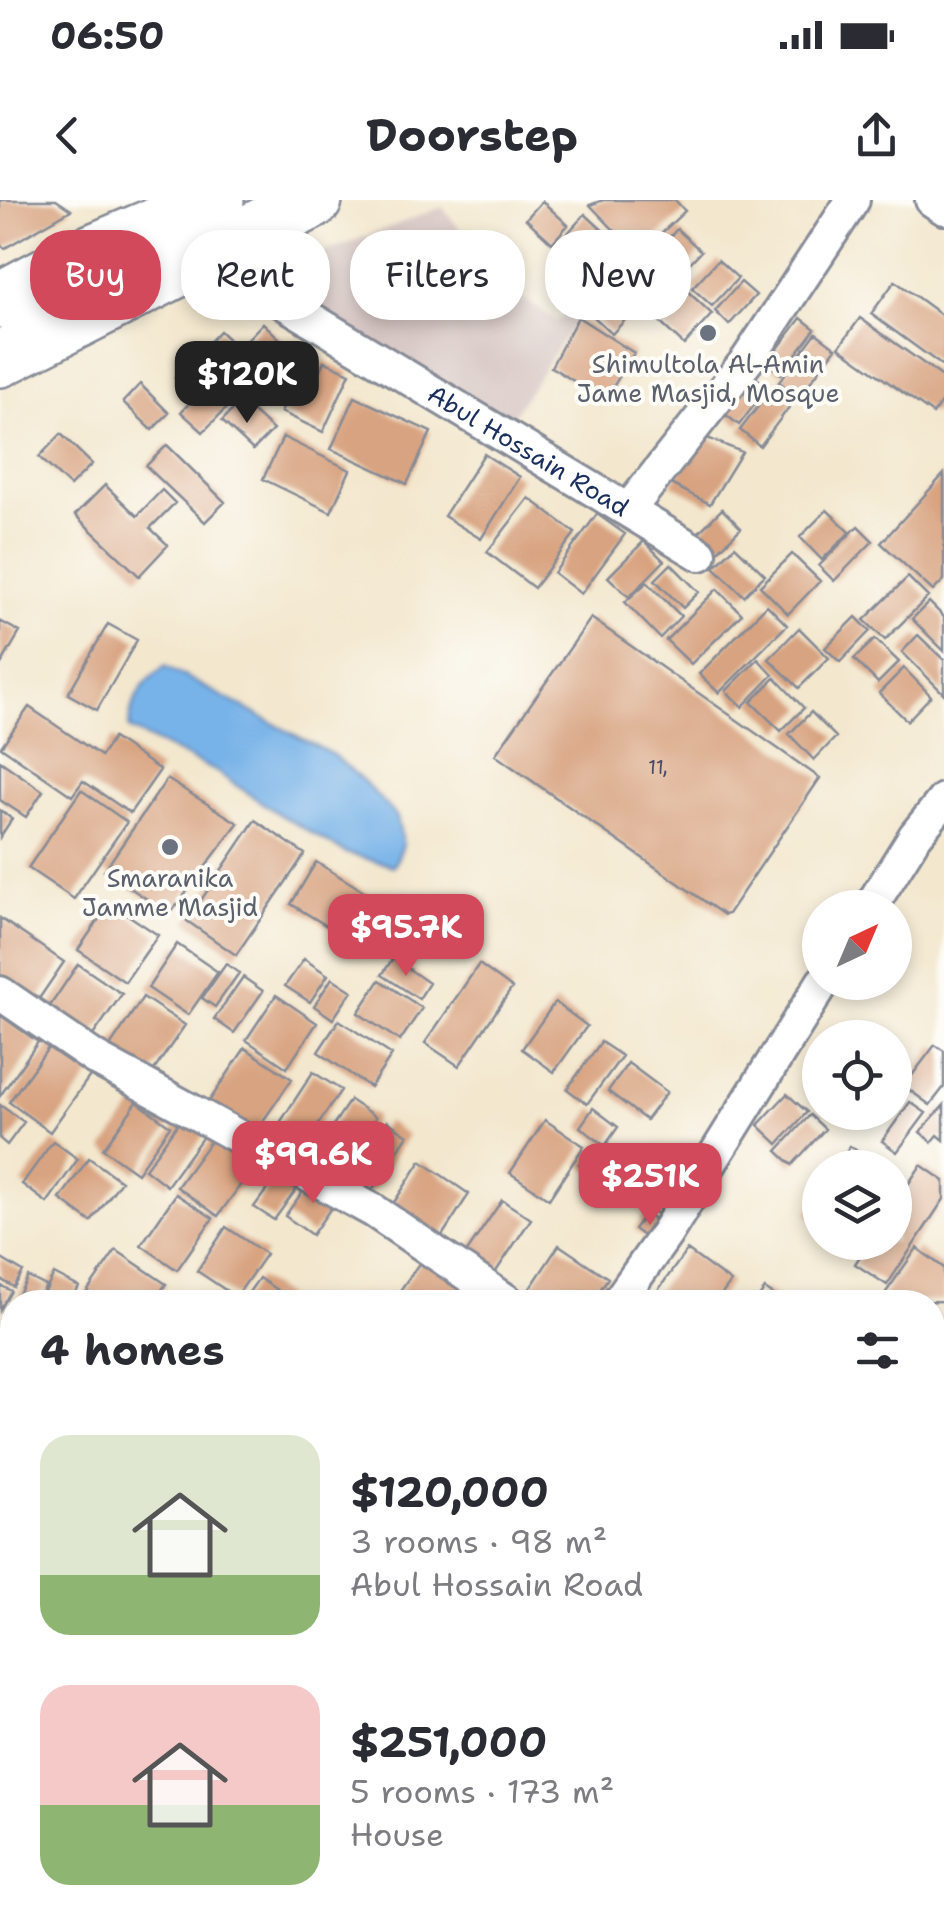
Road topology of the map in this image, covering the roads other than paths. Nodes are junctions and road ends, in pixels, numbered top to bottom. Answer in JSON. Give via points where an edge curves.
{"nodes":[{"id":1,"x":216,"y":200,"type":"edge"},
{"id":2,"x":314,"y":200,"type":"edge"},
{"id":3,"x":852,"y":200,"type":"edge"},
{"id":4,"x":932,"y":200,"type":"edge"},
{"id":5,"x":944,"y":208,"type":"edge"},
{"id":6,"x":255,"y":230,"type":"edge"},
{"id":7,"x":181,"y":267,"type":"edge"},
{"id":8,"x":0,"y":300,"type":"edge"},
{"id":9,"x":314,"y":320,"type":"edge"},
{"id":10,"x":0,"y":359,"type":"edge"},
{"id":11,"x":629,"y":509,"type":"junction"},
{"id":12,"x":700,"y":554,"type":"dead end"},
{"id":13,"x":944,"y":800,"type":"edge"},
{"id":14,"x":881,"y":890,"type":"edge"},
{"id":15,"x":0,"y":993,"type":"edge"},
{"id":16,"x":812,"y":1000,"type":"edge"},
{"id":17,"x":490,"y":1290,"type":"edge"},
{"id":18,"x":626,"y":1290,"type":"edge"}],
"edges":[{"from":1,"to":8,"type":"highway"},
{"from":2,"to":6,"type":"highway"},
{"from":3,"to":11,"type":"street","name":"Abul Hossain Road","via":[[748,359]]},
{"from":4,"to":5,"type":"street"},
{"from":7,"to":10,"type":"highway"},
{"from":9,"to":11,"type":"street","name":"Abul Hossain Road"},
{"from":11,"to":12,"type":"street"},
{"from":13,"to":14,"type":"street"},
{"from":15,"to":17,"type":"street","via":[[95,1058],[374,1211]]},
{"from":16,"to":18,"type":"street"}]}
